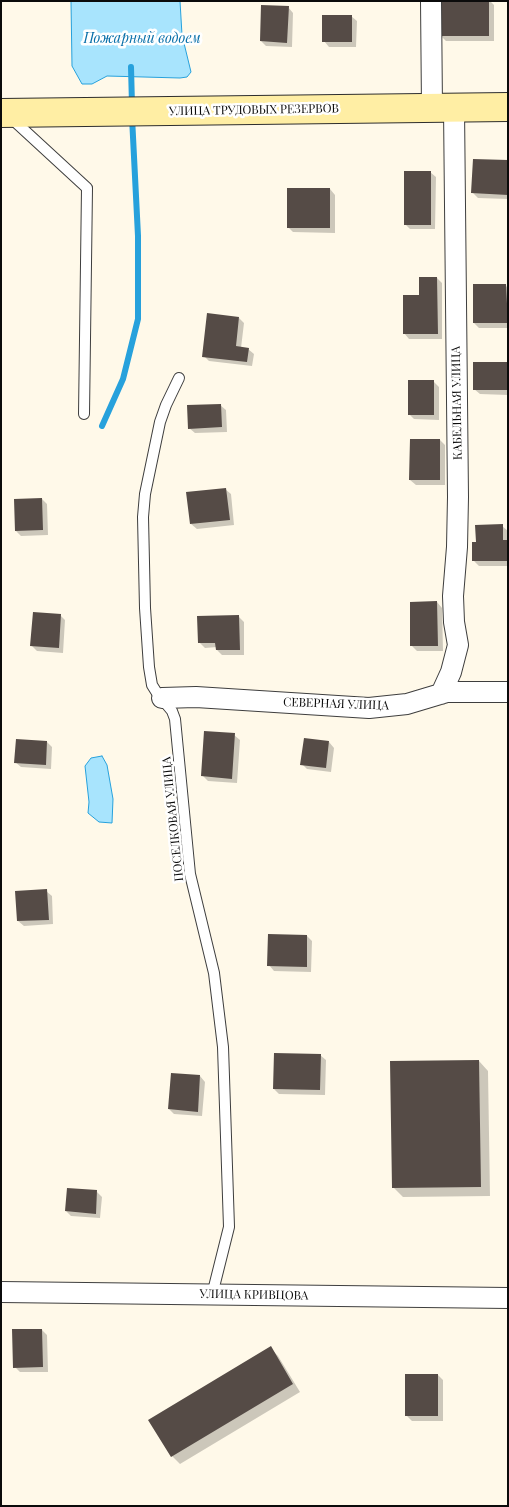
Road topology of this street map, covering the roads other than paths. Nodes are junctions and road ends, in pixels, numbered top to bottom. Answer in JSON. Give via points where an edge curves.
{"nodes":[{"id":1,"x":431,"y":1,"type":"edge"},
{"id":2,"x":508,"y":107,"type":"edge"},
{"id":3,"x":443,"y":108,"type":"junction"},
{"id":4,"x":3,"y":112,"type":"edge"},
{"id":5,"x":179,"y":378,"type":"dead end"},
{"id":6,"x":84,"y":414,"type":"dead end"},
{"id":7,"x":508,"y":692,"type":"edge"},
{"id":8,"x":441,"y":694,"type":"junction"},
{"id":9,"x":162,"y":698,"type":"junction"},
{"id":10,"x":1,"y":1292,"type":"edge"},
{"id":11,"x":212,"y":1295,"type":"junction"},
{"id":12,"x":508,"y":1298,"type":"edge"}],
"edges":[{"from":1,"to":3,"type":"street","name":"КАБЕЛЬНАЯ УЛИЦА"},
{"from":2,"to":3,"type":"main road","name":"УЛИЦА ТРУДОВЫХ РЕЗЕРВОВ"},
{"from":3,"to":4,"type":"main road","name":"УЛИЦА ТРУДОВЫХ РЕЗЕРВОВ"},
{"from":3,"to":8,"type":"street","name":"КАБЕЛЬНАЯ УЛИЦА","via":[[458,497],[453,596],[458,646]]},
{"from":4,"to":6,"type":"lane","via":[[87,188]]},
{"from":5,"to":9,"type":"lane","name":"ПОСЕЛКОВАЯ УЛИЦА","via":[[160,422],[143,517],[149,667],[152,685]]},
{"from":7,"to":8,"type":"street","name":"СЕВЕРНАЯ УЛИЦА"},
{"from":8,"to":9,"type":"street","name":"СЕВЕРНАЯ УЛИЦА","via":[[407,704],[369,708],[196,697]]},
{"from":9,"to":11,"type":"lane","name":"ПОСЕЛКОВАЯ УЛИЦА","via":[[175,719],[190,874],[214,973],[223,1046],[229,1227]]},
{"from":10,"to":11,"type":"street","name":"УЛИЦА КРИВЦОВА"},
{"from":11,"to":12,"type":"street","name":"УЛИЦА КРИВЦОВА"}]}
